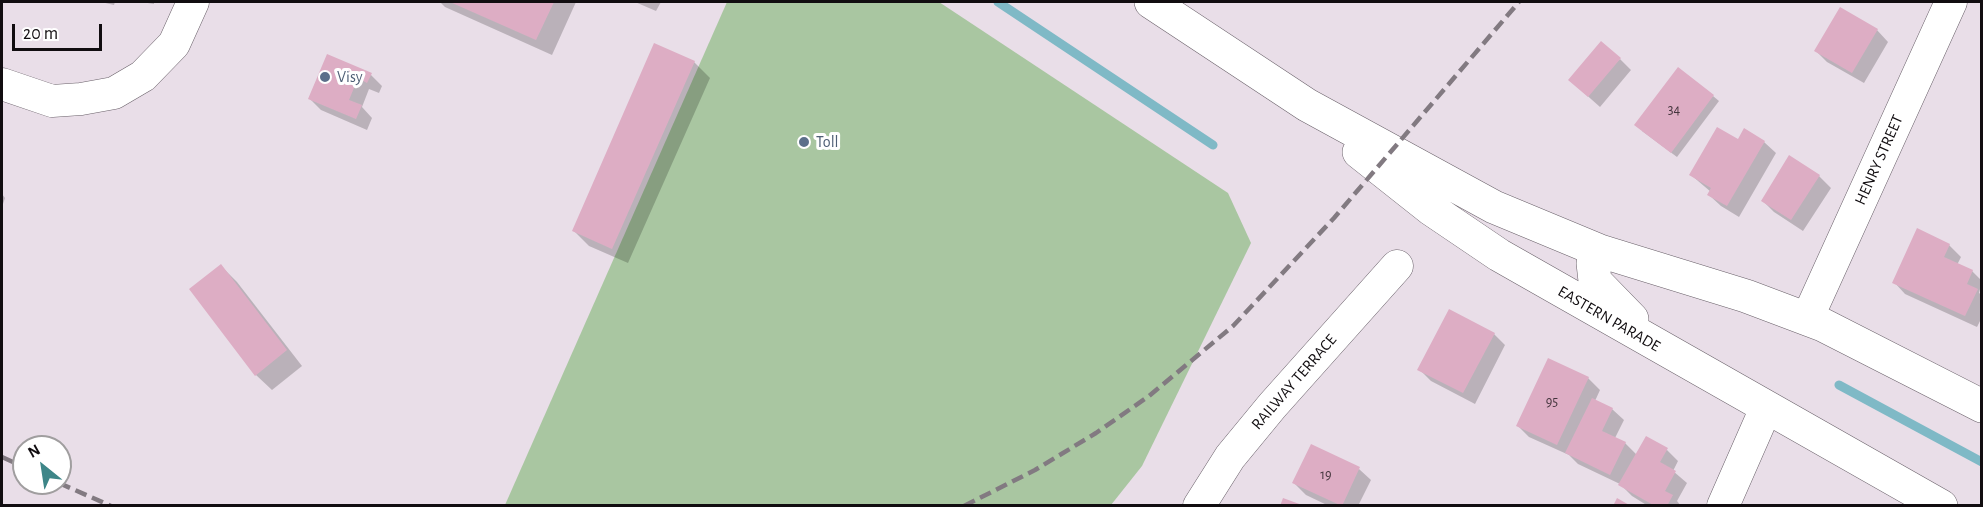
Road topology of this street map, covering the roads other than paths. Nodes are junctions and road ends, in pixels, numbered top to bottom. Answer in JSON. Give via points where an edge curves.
{"nodes":[{"id":1,"x":193,"y":2,"type":"edge"},
{"id":2,"x":1151,"y":2,"type":"edge"},
{"id":3,"x":1951,"y":2,"type":"edge"},
{"id":4,"x":2,"y":84,"type":"edge"},
{"id":5,"x":1299,"y":100,"type":"junction"},
{"id":6,"x":1599,"y":251,"type":"junction"},
{"id":7,"x":1397,"y":266,"type":"dead end"},
{"id":8,"x":1808,"y":319,"type":"junction"},
{"id":9,"x":1666,"y":352,"type":"junction"},
{"id":10,"x":1982,"y":406,"type":"edge"},
{"id":11,"x":1766,"y":408,"type":"junction"},
{"id":12,"x":1199,"y":506,"type":"edge"},
{"id":13,"x":1723,"y":506,"type":"edge"},
{"id":14,"x":1941,"y":506,"type":"edge"}],
"edges":[{"from":1,"to":4,"type":"street","via":[[174,44],[143,76],[114,93],[52,101]]},
{"from":2,"to":5,"type":"main road","name":"EASTERN PARADE"},
{"from":3,"to":8,"type":"street","name":"HENRY STREET"},
{"from":5,"to":6,"type":"main road","name":"EASTERN PARADE","via":[[1494,207]]},
{"from":5,"to":9,"type":"main road","name":"EASTERN PARADE","via":[[1431,210],[1508,261]]},
{"from":6,"to":8,"type":"main road","name":"EASTERN PARADE"},
{"from":6,"to":9,"type":"main road","via":[[1593,263],[1595,281]]},
{"from":7,"to":12,"type":"street","name":"RAILWAY TERRACE","via":[[1272,406],[1230,457]]},
{"from":8,"to":10,"type":"main road","name":"EASTERN PARADE"},
{"from":9,"to":11,"type":"main road","name":"EASTERN PARADE"},
{"from":11,"to":13,"type":"street"},
{"from":11,"to":14,"type":"main road","name":"EASTERN PARADE"}]}
